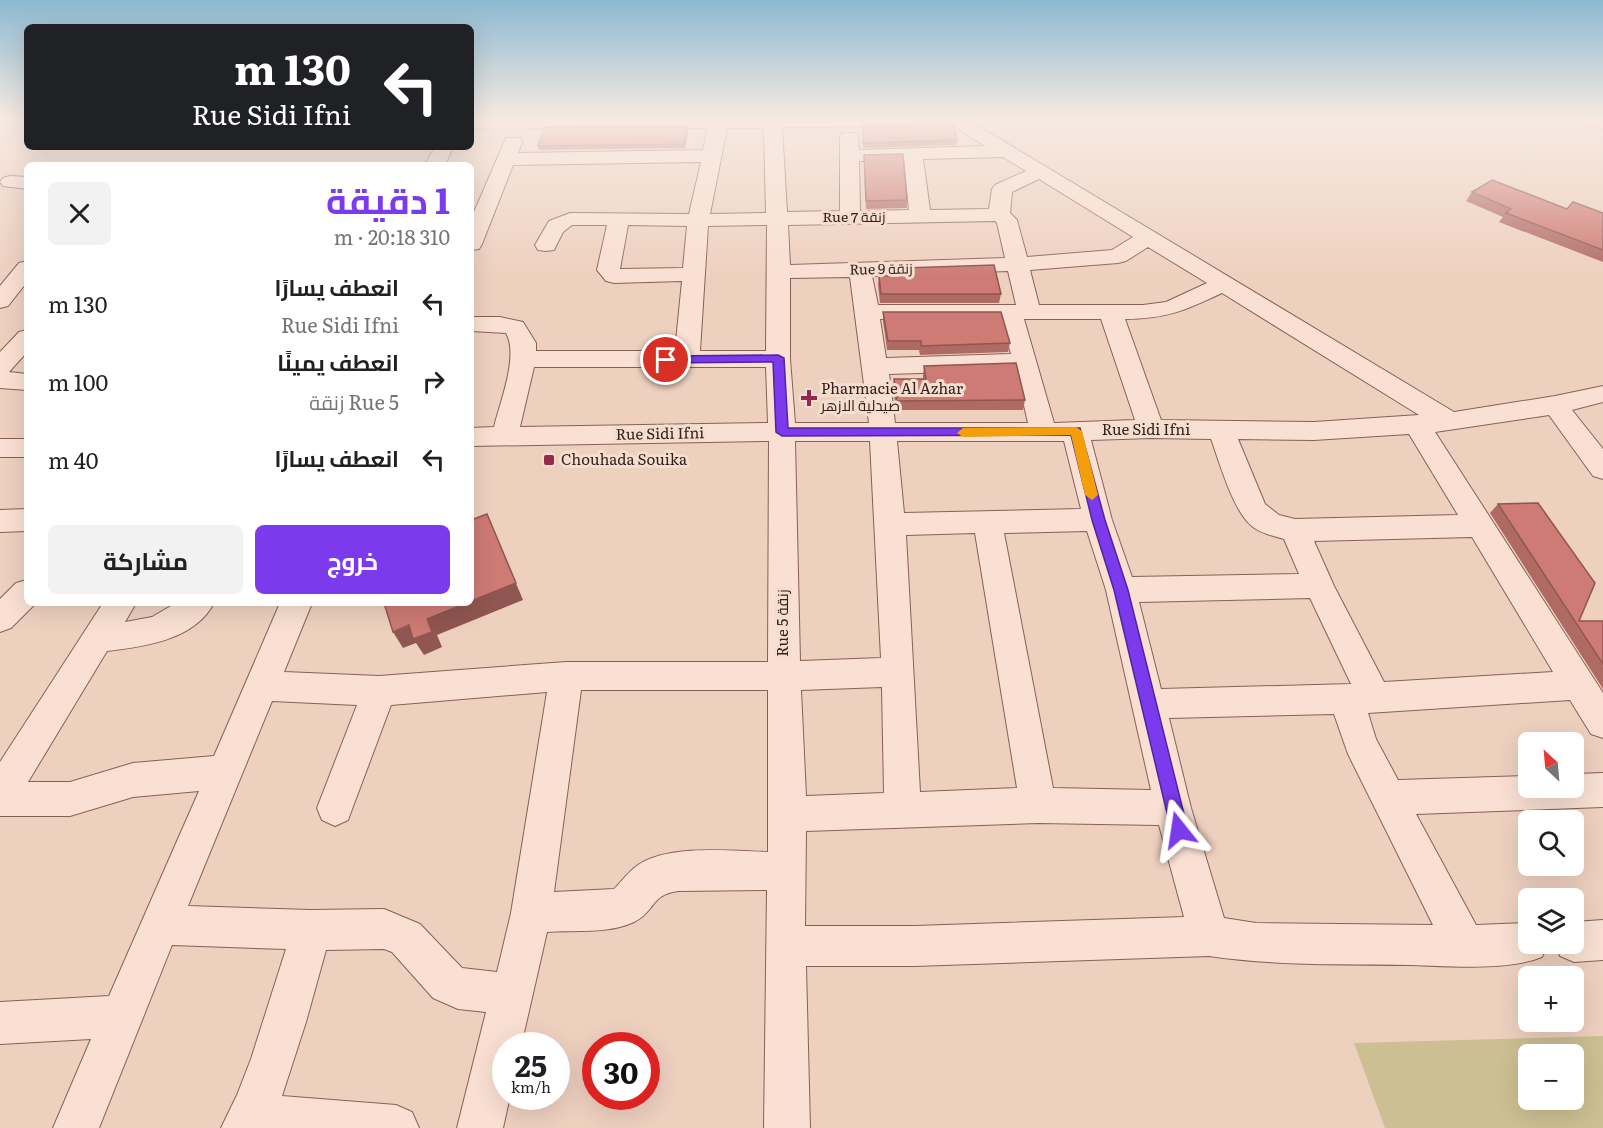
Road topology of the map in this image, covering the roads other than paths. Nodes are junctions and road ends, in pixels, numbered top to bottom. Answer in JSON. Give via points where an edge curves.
{"nodes":[{"id":1,"x":499,"y":173,"type":"edge"},
{"id":2,"x":708,"y":173,"type":"edge"},
{"id":3,"x":775,"y":173,"type":"edge"},
{"id":4,"x":851,"y":173,"type":"edge"},
{"id":5,"x":915,"y":173,"type":"edge"},
{"id":6,"x":1039,"y":173,"type":"edge"},
{"id":7,"x":1041,"y":173,"type":"edge"},
{"id":8,"x":1072,"y":173,"type":"edge"},
{"id":9,"x":920,"y":216,"type":"junction"},
{"id":10,"x":476,"y":218,"type":"edge"},
{"id":11,"x":776,"y":218,"type":"junction"},
{"id":12,"x":850,"y":218,"type":"junction"},
{"id":13,"x":1003,"y":218,"type":"junction"},
{"id":14,"x":619,"y":219,"type":"junction"},
{"id":15,"x":698,"y":220,"type":"junction"},
{"id":16,"x":1148,"y":237,"type":"junction"},
{"id":17,"x":964,"y":242,"type":"junction"},
{"id":18,"x":546,"y":245,"type":"dead end"},
{"id":19,"x":1019,"y":264,"type":"junction"},
{"id":20,"x":860,"y":269,"type":"junction"},
{"id":21,"x":24,"y":272,"type":"edge"},
{"id":22,"x":779,"y":272,"type":"junction"},
{"id":23,"x":694,"y":274,"type":"junction"},
{"id":24,"x":1226,"y":283,"type":"junction"},
{"id":25,"x":0,"y":301,"type":"edge"},
{"id":26,"x":1020,"y":311,"type":"junction"},
{"id":27,"x":868,"y":312,"type":"junction"},
{"id":28,"x":1111,"y":313,"type":"junction"},
{"id":29,"x":474,"y":324,"type":"edge"},
{"id":30,"x":0,"y":332,"type":"edge"},
{"id":31,"x":24,"y":332,"type":"edge"},
{"id":32,"x":24,"y":340,"type":"edge"},
{"id":33,"x":778,"y":358,"type":"junction"},
{"id":34,"x":523,"y":359,"type":"junction"},
{"id":35,"x":687,"y":359,"type":"junction"},
{"id":36,"x":1026,"y":362,"type":"junction"},
{"id":37,"x":874,"y":366,"type":"junction"},
{"id":38,"x":0,"y":367,"type":"edge"},
{"id":39,"x":0,"y":381,"type":"edge"},
{"id":40,"x":24,"y":382,"type":"edge"},
{"id":41,"x":1603,"y":394,"type":"edge"},
{"id":42,"x":1555,"y":405,"type":"junction"},
{"id":43,"x":1481,"y":417,"type":"junction"},
{"id":44,"x":1450,"y":422,"type":"junction"},
{"id":45,"x":1416,"y":424,"type":"junction"},
{"id":46,"x":1151,"y":429,"type":"junction"},
{"id":47,"x":1221,"y":430,"type":"junction"},
{"id":48,"x":1076,"y":431,"type":"junction"},
{"id":49,"x":782,"y":432,"type":"junction"},
{"id":50,"x":1043,"y":432,"type":"junction"},
{"id":51,"x":882,"y":433,"type":"junction"},
{"id":52,"x":474,"y":437,"type":"edge"},
{"id":53,"x":505,"y":437,"type":"junction"},
{"id":54,"x":0,"y":448,"type":"edge"},
{"id":55,"x":24,"y":448,"type":"edge"},
{"id":56,"x":1603,"y":469,"type":"edge"},
{"id":57,"x":24,"y":520,"type":"edge"},
{"id":58,"x":1098,"y":520,"type":"junction"},
{"id":59,"x":0,"y":521,"type":"edge"},
{"id":60,"x":988,"y":523,"type":"junction"},
{"id":61,"x":890,"y":524,"type":"junction"},
{"id":62,"x":1479,"y":526,"type":"junction"},
{"id":63,"x":1295,"y":530,"type":"junction"},
{"id":64,"x":1319,"y":586,"type":"junction"},
{"id":65,"x":1121,"y":590,"type":"junction"},
{"id":66,"x":24,"y":595,"type":"edge"},
{"id":67,"x":118,"y":606,"type":"edge"},
{"id":68,"x":194,"y":606,"type":"edge"},
{"id":69,"x":295,"y":606,"type":"edge"},
{"id":70,"x":0,"y":620,"type":"edge"},
{"id":71,"x":99,"y":639,"type":"junction"},
{"id":72,"x":897,"y":672,"type":"junction"},
{"id":73,"x":566,"y":676,"type":"junction"},
{"id":74,"x":784,"y":676,"type":"junction"},
{"id":75,"x":1579,"y":685,"type":"junction"},
{"id":76,"x":261,"y":686,"type":"junction"},
{"id":77,"x":379,"y":691,"type":"junction"},
{"id":78,"x":1360,"y":697,"type":"junction"},
{"id":79,"x":1148,"y":704,"type":"junction"},
{"id":80,"x":1603,"y":723,"type":"edge"},
{"id":81,"x":225,"y":772,"type":"junction"},
{"id":82,"x":1603,"y":790,"type":"edge"},
{"id":83,"x":0,"y":794,"type":"edge"},
{"id":84,"x":1389,"y":798,"type":"junction"},
{"id":85,"x":0,"y":799,"type":"edge"},
{"id":86,"x":1038,"y":805,"type":"junction"},
{"id":87,"x":335,"y":808,"type":"dead end"},
{"id":88,"x":903,"y":808,"type":"junction"},
{"id":89,"x":1173,"y":808,"type":"junction"},
{"id":90,"x":788,"y":814,"type":"junction"},
{"id":91,"x":787,"y":872,"type":"junction"},
{"id":92,"x":531,"y":913,"type":"junction"},
{"id":93,"x":161,"y":925,"type":"junction"},
{"id":94,"x":311,"y":930,"type":"junction"},
{"id":95,"x":1209,"y":936,"type":"junction"},
{"id":96,"x":1603,"y":940,"type":"edge"},
{"id":97,"x":1584,"y":941,"type":"edge"},
{"id":98,"x":1518,"y":943,"type":"edge"},
{"id":99,"x":785,"y":946,"type":"junction"},
{"id":100,"x":1465,"y":946,"type":"junction"},
{"id":101,"x":512,"y":994,"type":"junction"},
{"id":102,"x":120,"y":1016,"type":"junction"},
{"id":103,"x":0,"y":1023,"type":"edge"},
{"id":104,"x":248,"y":1122,"type":"edge"},
{"id":105,"x":377,"y":1127,"type":"edge"},
{"id":106,"x":76,"y":1128,"type":"edge"},
{"id":107,"x":480,"y":1128,"type":"edge"},
{"id":108,"x":787,"y":1128,"type":"edge"}],
"edges":[{"from":1,"to":10,"type":"street"},
{"from":2,"to":15,"type":"street"},
{"from":3,"to":11,"type":"street","name":"Rue 5 زنقة"},
{"from":4,"to":12,"type":"street"},
{"from":5,"to":9,"type":"street"},
{"from":6,"to":13,"type":"street","via":[[1002,189]]},
{"from":7,"to":16,"type":"street"},
{"from":8,"to":43,"type":"street"},
{"from":9,"to":12,"type":"street","name":"Rue 7 زنقة"},
{"from":9,"to":17,"type":"street","name":"Rue 7 زنقة"},
{"from":11,"to":12,"type":"street","name":"Rue 7 زنقة"},
{"from":11,"to":15,"type":"street","name":"Rue 7 زنقة"},
{"from":11,"to":22,"type":"street","name":"Rue 5 زنقة"},
{"from":13,"to":17,"type":"street","name":"Rue 7 زنقة"},
{"from":13,"to":19,"type":"street"},
{"from":14,"to":15,"type":"street","name":"Rue 7 زنقة"},
{"from":14,"to":18,"type":"street","name":"Rue 7 زنقة","via":[[563,220],[553,228]]},
{"from":14,"to":23,"type":"street","via":[[608,270],[614,276]]},
{"from":15,"to":23,"type":"street"},
{"from":16,"to":19,"type":"street","via":[[1107,258]]},
{"from":16,"to":24,"type":"street"},
{"from":17,"to":19,"type":"street","name":"Rue 9 زنقة"},
{"from":17,"to":20,"type":"street","name":"Rue 9 زنقة"},
{"from":19,"to":26,"type":"street"},
{"from":20,"to":22,"type":"street","name":"Rue 9 زنقة"},
{"from":20,"to":27,"type":"street"},
{"from":21,"to":25,"type":"street"},
{"from":22,"to":33,"type":"street","name":"Rue 5 زنقة"},
{"from":23,"to":35,"type":"street"},
{"from":24,"to":28,"type":"street","via":[[1171,308]]},
{"from":24,"to":44,"type":"street"},
{"from":26,"to":27,"type":"street"},
{"from":26,"to":28,"type":"street"},
{"from":26,"to":36,"type":"street"},
{"from":27,"to":37,"type":"street"},
{"from":28,"to":46,"type":"street"},
{"from":29,"to":34,"type":"street","via":[[518,329],[524,343]]},
{"from":30,"to":31,"type":"street"},
{"from":32,"to":38,"type":"street"},
{"from":33,"to":35,"type":"street"},
{"from":33,"to":49,"type":"street","name":"Rue 5 زنقة"},
{"from":34,"to":35,"type":"street"},
{"from":34,"to":53,"type":"street"},
{"from":36,"to":37,"type":"street"},
{"from":36,"to":50,"type":"street"},
{"from":37,"to":51,"type":"street"},
{"from":39,"to":40,"type":"street"},
{"from":41,"to":42,"type":"street","name":"Rue Sidi Ifni"},
{"from":42,"to":43,"type":"street","name":"Rue Sidi Ifni"},
{"from":42,"to":56,"type":"street"},
{"from":43,"to":44,"type":"street","name":"Rue Sidi Ifni"},
{"from":44,"to":45,"type":"street","name":"Rue Sidi Ifni"},
{"from":45,"to":47,"type":"street","name":"Rue Sidi Ifni","via":[[1314,431]]},
{"from":45,"to":62,"type":"street"},
{"from":46,"to":47,"type":"street","name":"Rue Sidi Ifni"},
{"from":46,"to":48,"type":"street","name":"Rue Sidi Ifni"},
{"from":47,"to":63,"type":"street","via":[[1257,515],[1270,525]]},
{"from":48,"to":50,"type":"street","name":"Rue Sidi Ifni"},
{"from":48,"to":58,"type":"street"},
{"from":49,"to":51,"type":"street","name":"Rue Sidi Ifni"},
{"from":49,"to":53,"type":"street","name":"Rue Sidi Ifni"},
{"from":49,"to":74,"type":"street","name":"Rue 5 زنقة"},
{"from":50,"to":51,"type":"street","name":"Rue Sidi Ifni"},
{"from":51,"to":61,"type":"street"},
{"from":52,"to":53,"type":"street","name":"Rue Sidi Ifni"},
{"from":54,"to":55,"type":"street"},
{"from":57,"to":59,"type":"street"},
{"from":58,"to":60,"type":"street"},
{"from":58,"to":65,"type":"street"},
{"from":60,"to":61,"type":"street"},
{"from":60,"to":86,"type":"street"},
{"from":61,"to":72,"type":"street"},
{"from":62,"to":63,"type":"street"},
{"from":62,"to":75,"type":"street"},
{"from":63,"to":64,"type":"street"},
{"from":64,"to":65,"type":"street"},
{"from":64,"to":78,"type":"street"},
{"from":65,"to":79,"type":"street"},
{"from":66,"to":70,"type":"street"},
{"from":67,"to":71,"type":"street"},
{"from":68,"to":71,"type":"street","via":[[174,623],[155,631]]},
{"from":69,"to":76,"type":"street"},
{"from":71,"to":83,"type":"street"},
{"from":72,"to":74,"type":"street"},
{"from":72,"to":88,"type":"street"},
{"from":73,"to":74,"type":"street"},
{"from":73,"to":77,"type":"street"},
{"from":73,"to":92,"type":"street"},
{"from":74,"to":90,"type":"street","name":"Rue 5 زنقة"},
{"from":75,"to":78,"type":"street"},
{"from":75,"to":80,"type":"street"},
{"from":76,"to":77,"type":"street"},
{"from":76,"to":81,"type":"street"},
{"from":77,"to":87,"type":"street"},
{"from":78,"to":79,"type":"street"},
{"from":78,"to":84,"type":"street","via":[[1360,743]]},
{"from":79,"to":89,"type":"street"},
{"from":81,"to":85,"type":"street","via":[[133,780],[70,799]]},
{"from":81,"to":93,"type":"street"},
{"from":82,"to":84,"type":"street"},
{"from":84,"to":100,"type":"street"},
{"from":86,"to":88,"type":"street"},
{"from":86,"to":89,"type":"street"},
{"from":88,"to":90,"type":"street"},
{"from":89,"to":95,"type":"street"},
{"from":90,"to":91,"type":"street","name":"Rue 5 زنقة"},
{"from":91,"to":92,"type":"street","via":[[674,871],[652,878],[628,905],[620,908]]},
{"from":91,"to":99,"type":"street","name":"Rue 5 زنقة"},
{"from":92,"to":101,"type":"street"},
{"from":93,"to":94,"type":"street"},
{"from":93,"to":102,"type":"street"},
{"from":94,"to":101,"type":"street","via":[[384,928],[406,938],[448,983],[458,988]]},
{"from":94,"to":104,"type":"street","via":[[294,993]]},
{"from":95,"to":99,"type":"street","via":[[915,946]]},
{"from":95,"to":100,"type":"street","via":[[1256,943]]},
{"from":96,"to":97,"type":"street"},
{"from":98,"to":100,"type":"street"},
{"from":99,"to":108,"type":"street","name":"Rue 5 زنقة"},
{"from":101,"to":107,"type":"street"},
{"from":102,"to":103,"type":"street"},
{"from":102,"to":106,"type":"street"},
{"from":104,"to":105,"type":"street"}]}
